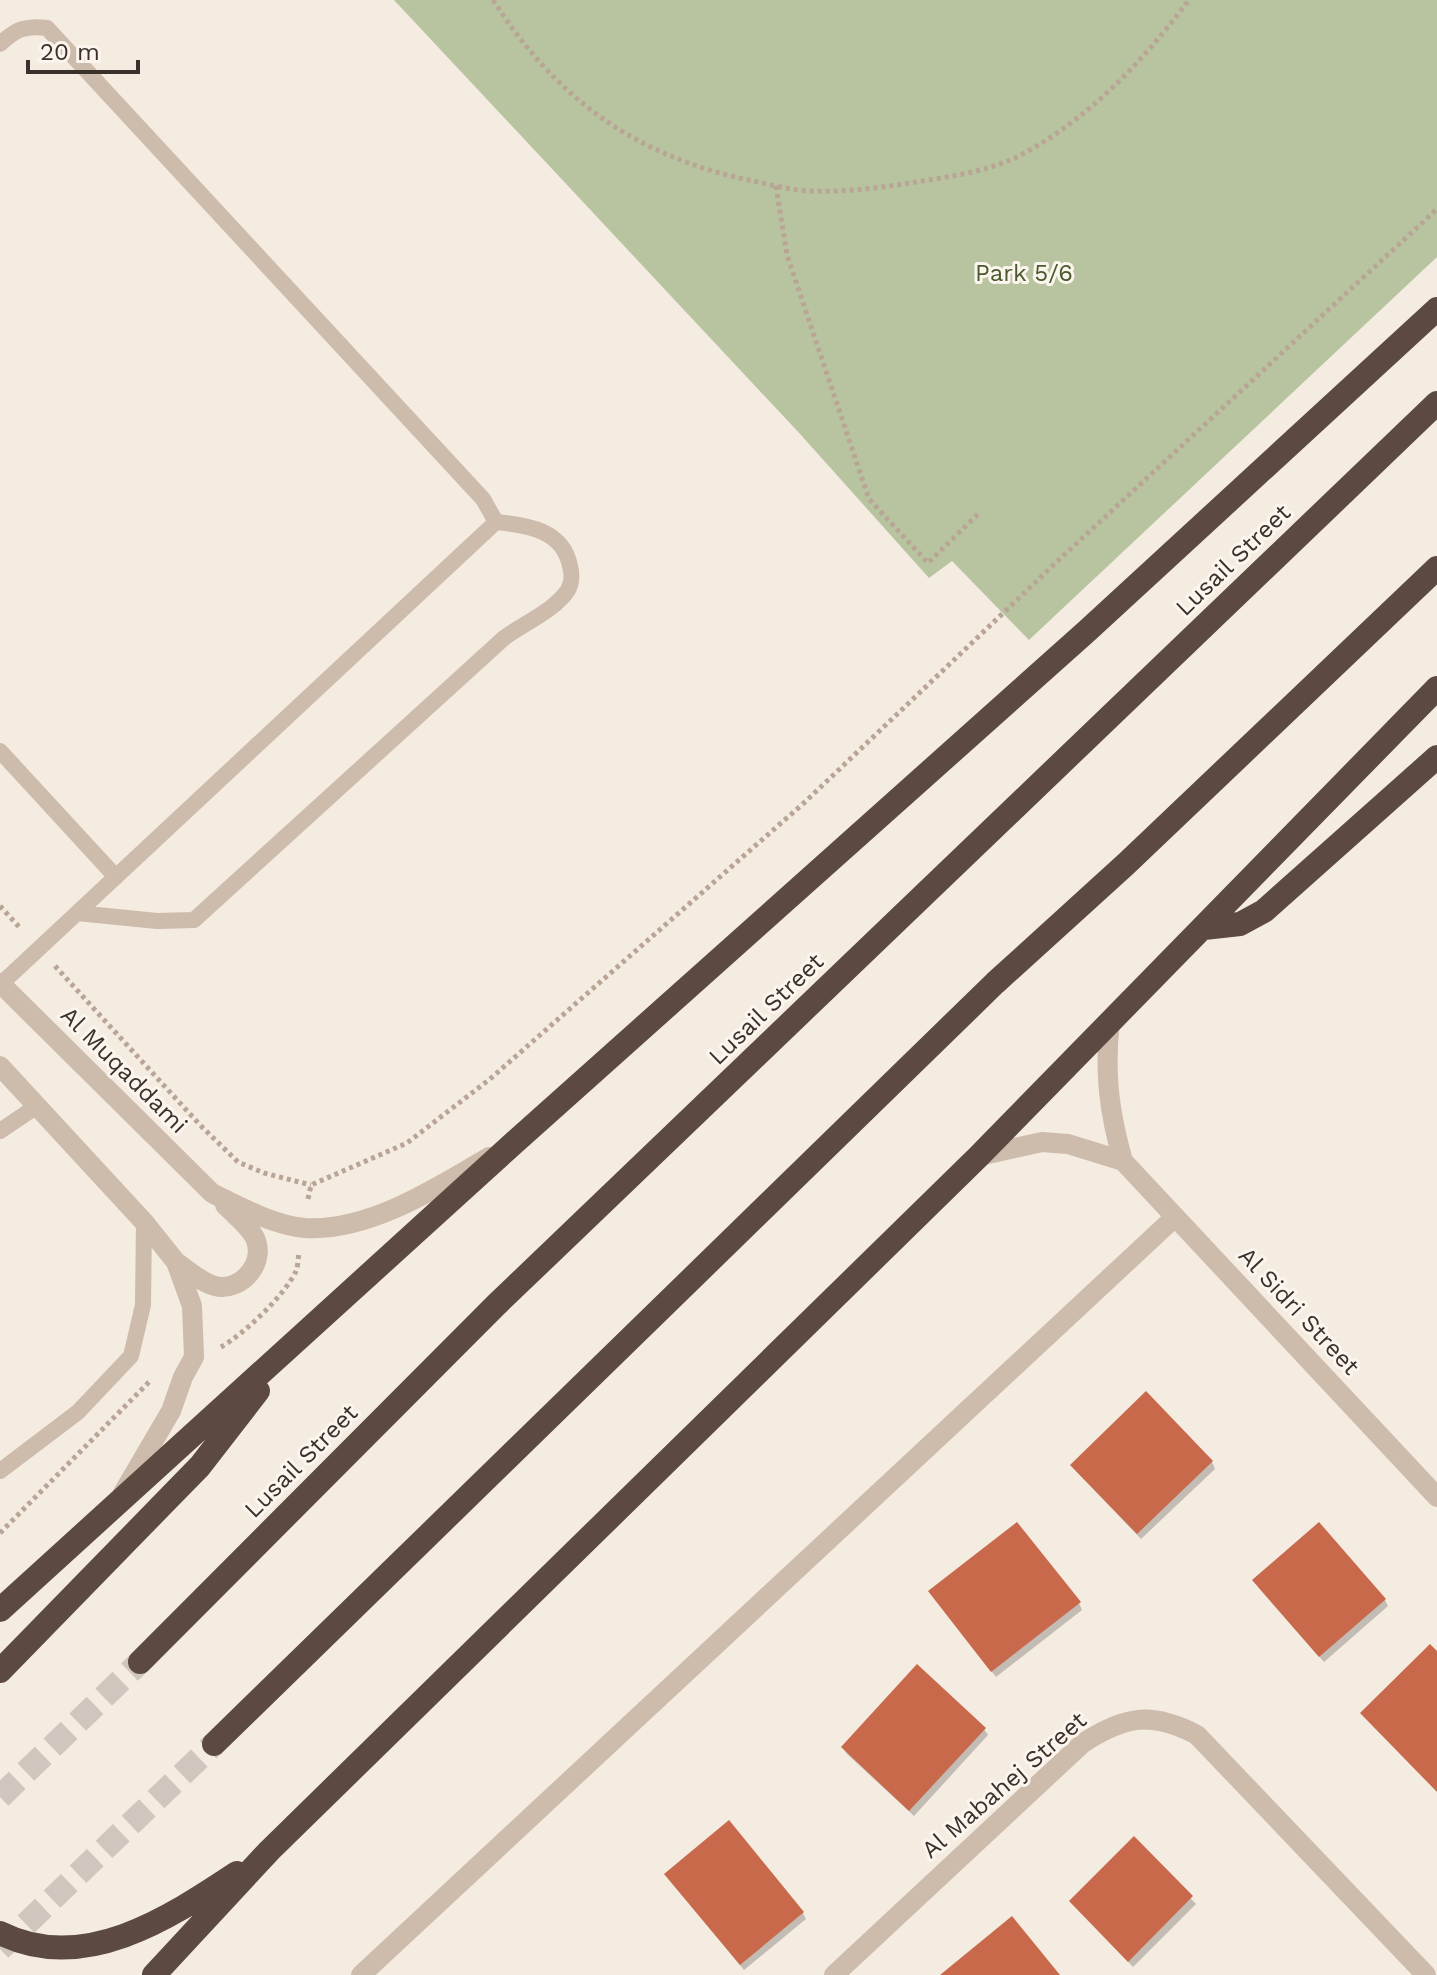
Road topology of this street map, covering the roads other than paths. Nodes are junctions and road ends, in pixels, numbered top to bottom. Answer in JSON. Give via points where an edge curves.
{"nodes":[{"id":1,"x":0,"y":44,"type":"edge"},
{"id":2,"x":1437,"y":309,"type":"edge"},
{"id":3,"x":1437,"y":403,"type":"edge"},
{"id":4,"x":496,"y":522,"type":"junction"},
{"id":5,"x":1437,"y":568,"type":"edge"},
{"id":6,"x":1437,"y":688,"type":"edge"},
{"id":7,"x":0,"y":751,"type":"edge"},
{"id":8,"x":1437,"y":757,"type":"edge"},
{"id":9,"x":116,"y":877,"type":"junction"},
{"id":10,"x":77,"y":913,"type":"junction"},
{"id":11,"x":1204,"y":928,"type":"junction"},
{"id":12,"x":0,"y":984,"type":"edge"},
{"id":13,"x":1110,"y":1021,"type":"junction"},
{"id":14,"x":0,"y":1066,"type":"edge"},
{"id":15,"x":37,"y":1106,"type":"junction"},
{"id":16,"x":0,"y":1131,"type":"edge"},
{"id":17,"x":516,"y":1141,"type":"junction"},
{"id":18,"x":979,"y":1156,"type":"junction"},
{"id":19,"x":1123,"y":1161,"type":"junction"},
{"id":20,"x":212,"y":1193,"type":"junction"},
{"id":21,"x":1175,"y":1217,"type":"junction"},
{"id":22,"x":144,"y":1222,"type":"junction"},
{"id":23,"x":176,"y":1262,"type":"junction"},
{"id":24,"x":296,"y":1341,"type":"junction"},
{"id":25,"x":0,"y":1471,"type":"edge"},
{"id":26,"x":1437,"y":1497,"type":"edge"},
{"id":27,"x":115,"y":1506,"type":"junction"},
{"id":28,"x":0,"y":1610,"type":"edge"},
{"id":29,"x":140,"y":1662,"type":"tunnel mouth"},
{"id":30,"x":0,"y":1671,"type":"edge"},
{"id":31,"x":214,"y":1744,"type":"tunnel mouth"},
{"id":32,"x":269,"y":1851,"type":"junction"},
{"id":33,"x":0,"y":1933,"type":"edge"},
{"id":34,"x":1414,"y":1971,"type":"edge"},
{"id":35,"x":154,"y":1975,"type":"edge"},
{"id":36,"x":361,"y":1975,"type":"edge"},
{"id":37,"x":834,"y":1975,"type":"edge"}],
"edges":[{"from":1,"to":4,"type":"lane","via":[[15,30],[47,28],[483,499]]},
{"from":2,"to":17,"type":"highway","via":[[1087,631]]},
{"from":3,"to":29,"type":"highway","name":"Lusail Street","via":[[496,1305]]},
{"from":4,"to":9,"type":"lane"},
{"from":4,"to":10,"type":"lane","via":[[539,530],[567,553],[571,587],[560,599],[504,638],[194,920]]},
{"from":5,"to":31,"type":"highway","via":[[995,983]]},
{"from":6,"to":11,"type":"highway"},
{"from":7,"to":9,"type":"lane"},
{"from":8,"to":11,"type":"highway","via":[[1264,911],[1240,924]]},
{"from":9,"to":10,"type":"lane"},
{"from":10,"to":12,"type":"lane"},
{"from":11,"to":13,"type":"highway"},
{"from":12,"to":20,"type":"street","name":"Al Muqaddami"},
{"from":13,"to":18,"type":"highway"},
{"from":13,"to":19,"type":"street","name":"Al Sidri Street","via":[[1106,1062],[1113,1127]]},
{"from":14,"to":15,"type":"street","name":"Al Muqaddami"},
{"from":15,"to":16,"type":"lane"},
{"from":15,"to":22,"type":"street","name":"Al Muqaddami"},
{"from":17,"to":20,"type":"street","name":"Al Muqaddami","via":[[422,1196],[359,1221],[326,1227],[303,1228]]},
{"from":17,"to":24,"type":"highway"},
{"from":18,"to":19,"type":"street","name":"Al Sidri Street","via":[[1042,1142]]},
{"from":18,"to":32,"type":"highway"},
{"from":19,"to":21,"type":"street","name":"Al Sidri Street"},
{"from":20,"to":23,"type":"street","name":"Al Muqaddami","via":[[254,1234],[258,1255],[248,1276],[232,1287],[213,1286]]},
{"from":21,"to":26,"type":"street","name":"Al Sidri Street"},
{"from":21,"to":36,"type":"street"},
{"from":22,"to":23,"type":"street","name":"Al Muqaddami"},
{"from":22,"to":25,"type":"lane","via":[[143,1305],[131,1356],[78,1412]]},
{"from":23,"to":27,"type":"street","name":"Al Muqaddami","via":[[192,1306],[194,1357],[171,1411]]},
{"from":24,"to":27,"type":"highway"},
{"from":24,"to":30,"type":"highway","via":[[200,1466]]},
{"from":27,"to":28,"type":"highway"},
{"from":32,"to":33,"type":"highway","via":[[147,1932],[103,1948],[44,1950]]},
{"from":32,"to":35,"type":"highway"},
{"from":34,"to":37,"type":"street","name":"Al Mabahej Street","via":[[1197,1735],[1153,1719],[1123,1721],[1083,1743]]}]}
